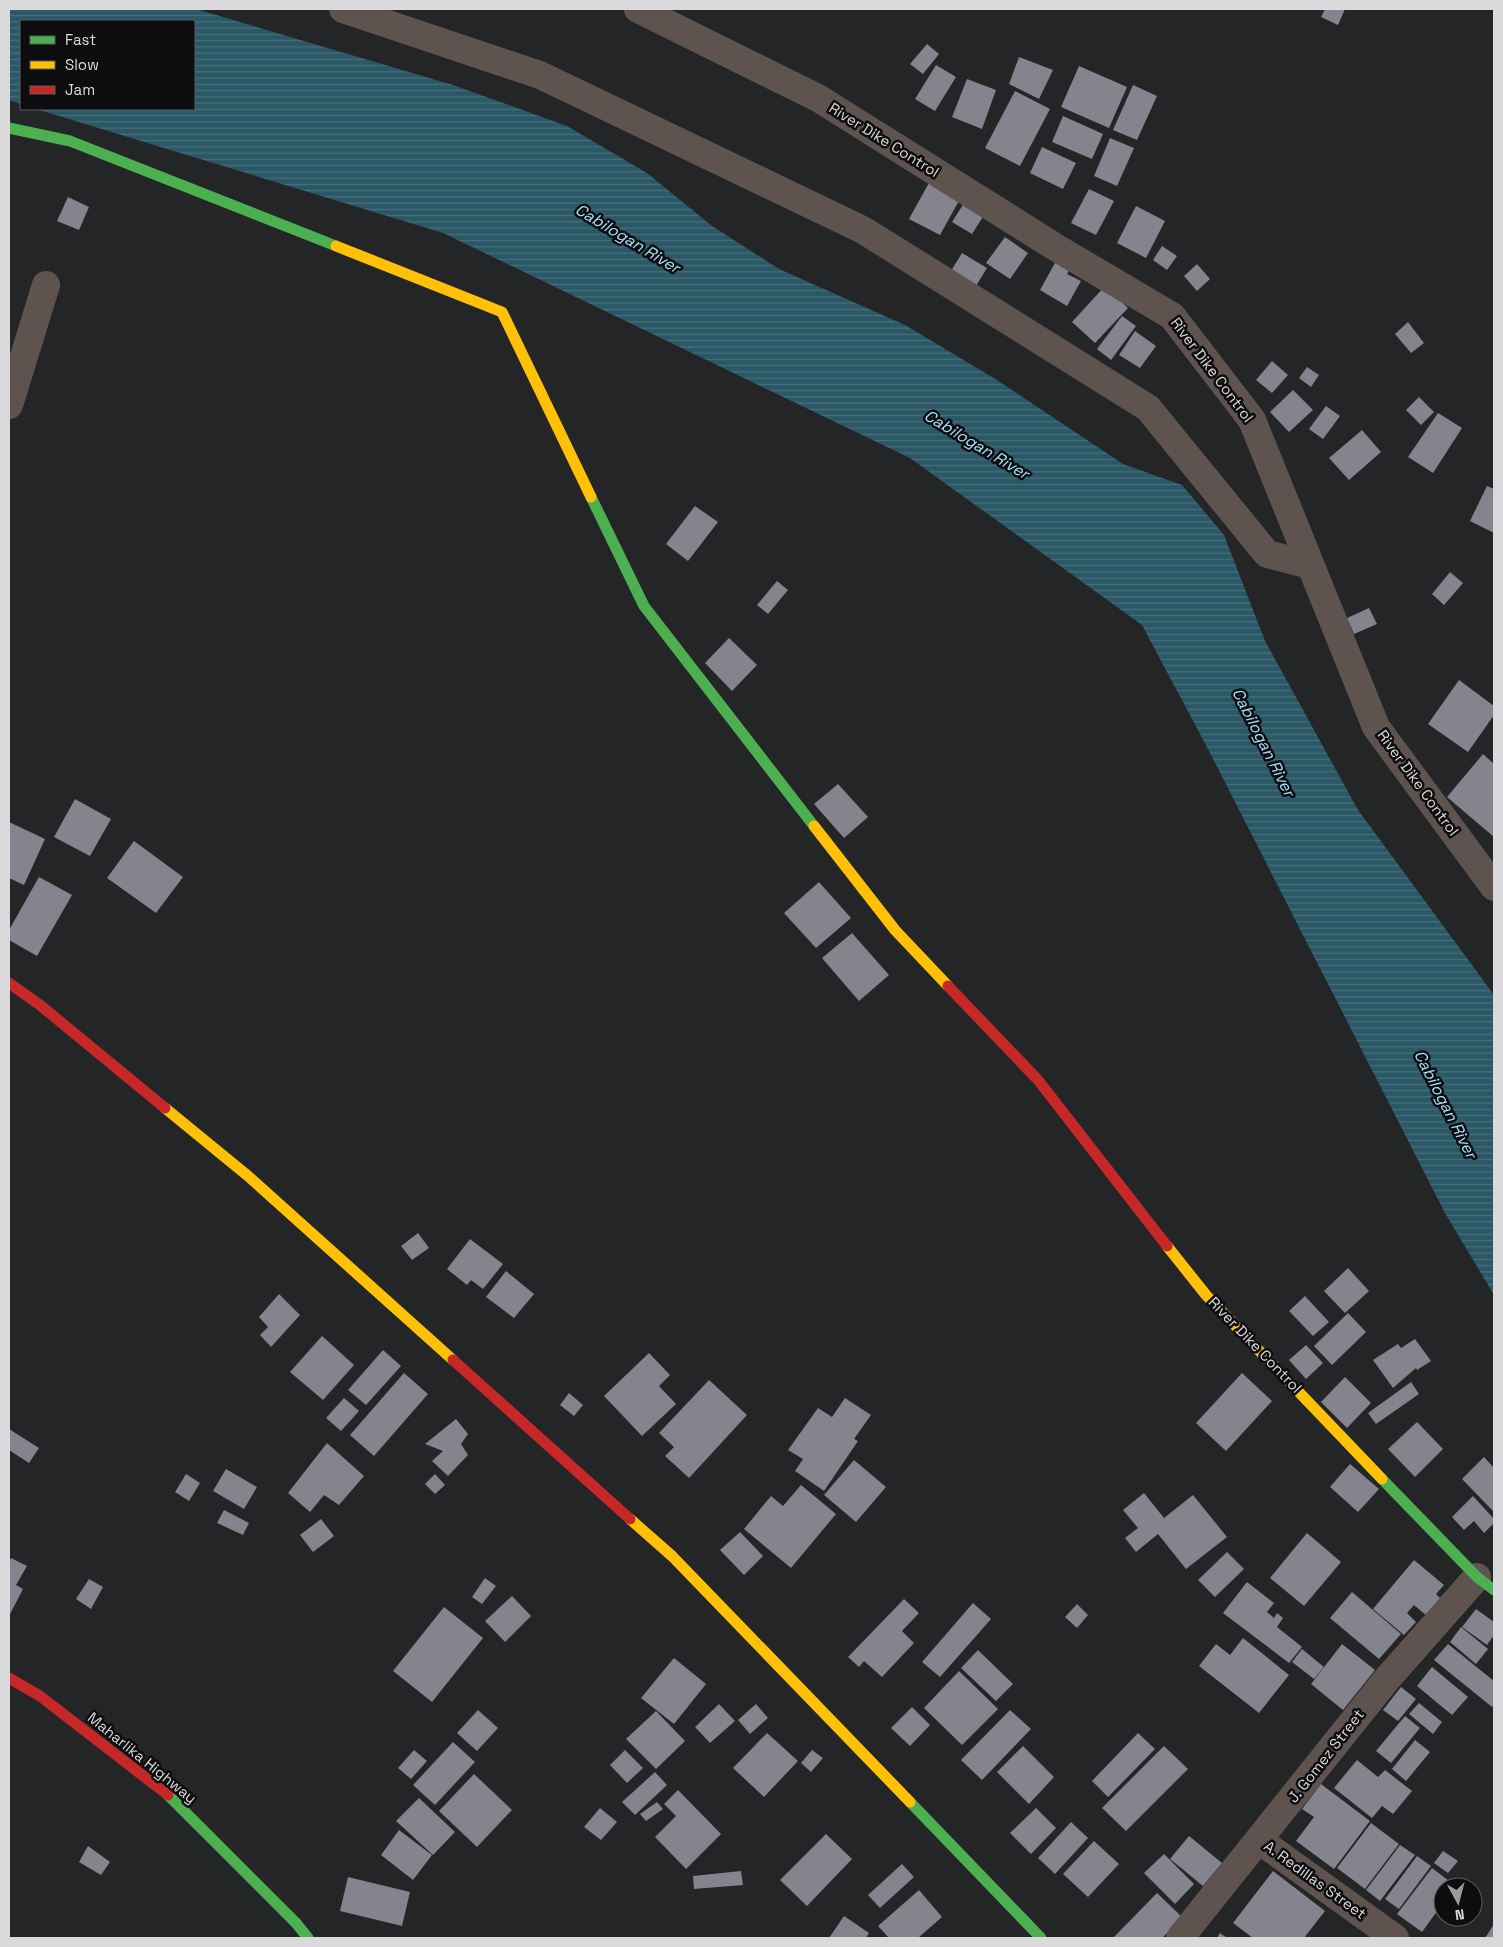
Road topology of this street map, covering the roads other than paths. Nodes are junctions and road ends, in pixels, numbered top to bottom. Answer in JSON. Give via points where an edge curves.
{"nodes":[{"id":1,"x":343,"y":9,"type":"edge"},
{"id":2,"x":638,"y":9,"type":"edge"},
{"id":3,"x":9,"y":128,"type":"edge"},
{"id":4,"x":46,"y":285,"type":"dead end"},
{"id":5,"x":9,"y":405,"type":"edge"},
{"id":6,"x":1310,"y":566,"type":"junction"},
{"id":7,"x":1494,"y":887,"type":"edge"},
{"id":8,"x":9,"y":983,"type":"edge"},
{"id":9,"x":1485,"y":1584,"type":"edge"},
{"id":10,"x":9,"y":1678,"type":"edge"},
{"id":11,"x":1259,"y":1840,"type":"junction"},
{"id":12,"x":308,"y":1938,"type":"edge"},
{"id":13,"x":1041,"y":1938,"type":"edge"},
{"id":14,"x":1180,"y":1938,"type":"edge"},
{"id":15,"x":1395,"y":1938,"type":"edge"}],
"edges":[{"from":1,"to":6,"type":"street","via":[[540,75],[864,230],[1148,408],[1267,554]]},
{"from":2,"to":6,"type":"street","name":"River Dike Control","via":[[818,98],[1060,250],[1172,316],[1252,420]]},
{"from":3,"to":9,"type":"main road","name":"River Dike Control","via":[[70,141],[502,312],[644,606],[895,930],[1038,1080],[1206,1295]]},
{"from":4,"to":5,"type":"street"},
{"from":6,"to":7,"type":"street","name":"River Dike Control","via":[[1376,727]]},
{"from":8,"to":13,"type":"main road","via":[[40,1004],[248,1176],[672,1556]]},
{"from":9,"to":11,"type":"street","name":"J. Gomez Street","via":[[1387,1679]]},
{"from":10,"to":12,"type":"main road","name":"Maharlika Highway","via":[[40,1696],[174,1800]]},
{"from":11,"to":14,"type":"street","name":"J. Gomez Street"},
{"from":11,"to":15,"type":"street","name":"A. Redillas Street"}]}
